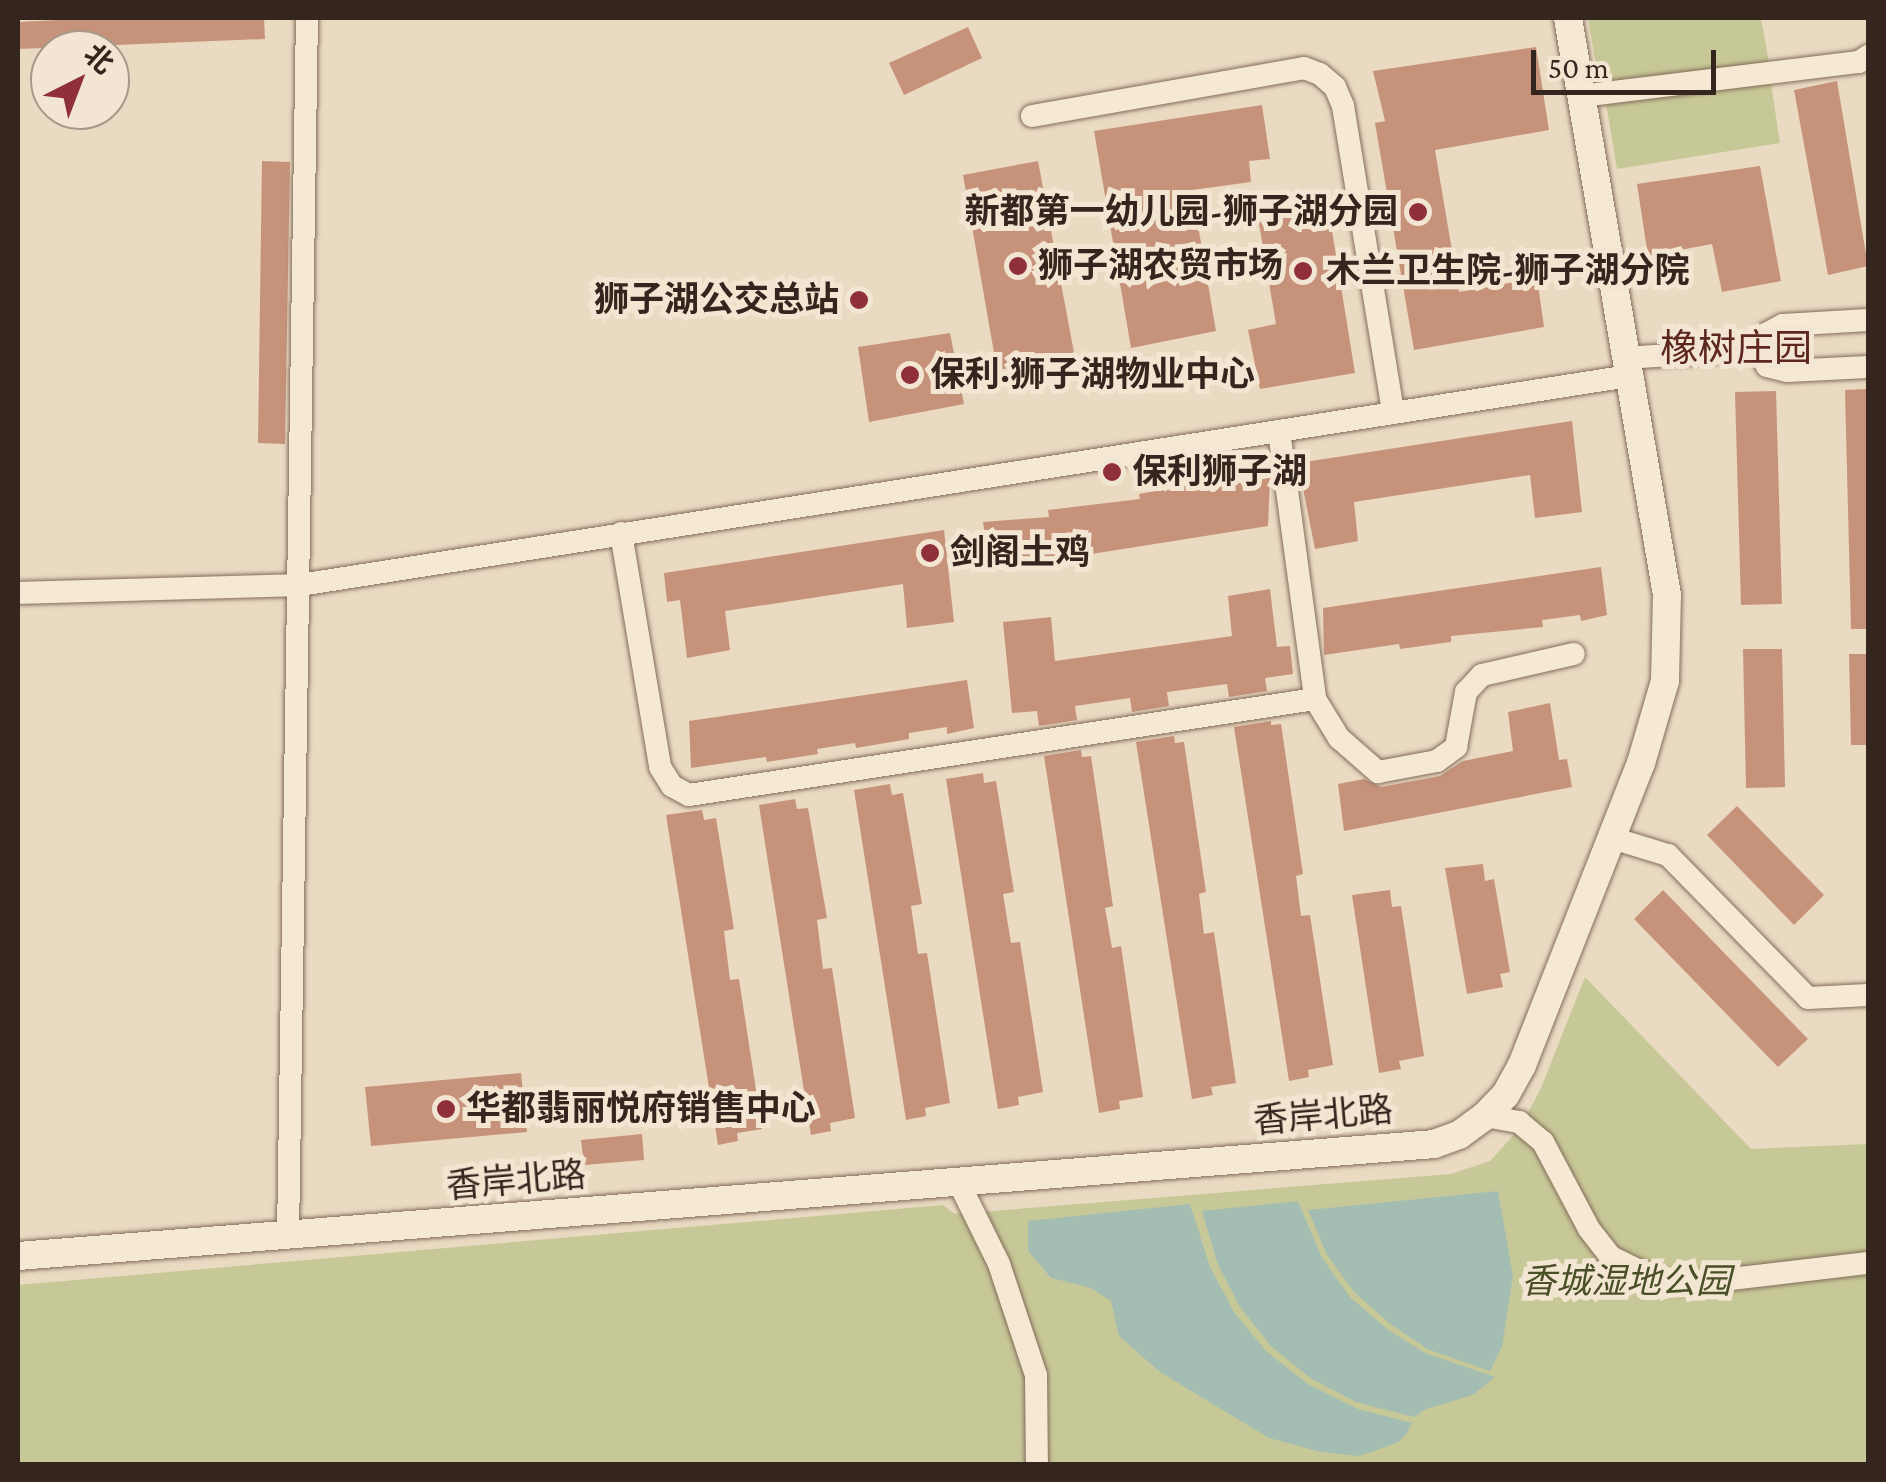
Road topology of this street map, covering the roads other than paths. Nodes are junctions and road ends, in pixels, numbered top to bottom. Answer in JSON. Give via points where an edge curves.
{"nodes":[{"id":1,"x":307,"y":18,"type":"edge"},
{"id":2,"x":1568,"y":18,"type":"edge"},
{"id":3,"x":1868,"y":56,"type":"edge"},
{"id":4,"x":1581,"y":96,"type":"junction"},
{"id":5,"x":1032,"y":116,"type":"dead end"},
{"id":6,"x":1868,"y":320,"type":"edge"},
{"id":7,"x":1758,"y":349,"type":"junction"},
{"id":8,"x":1628,"y":367,"type":"junction"},
{"id":9,"x":1868,"y":367,"type":"edge"},
{"id":10,"x":1393,"y":413,"type":"junction"},
{"id":11,"x":1279,"y":431,"type":"junction"},
{"id":12,"x":621,"y":533,"type":"junction"},
{"id":13,"x":300,"y":585,"type":"junction"},
{"id":14,"x":18,"y":593,"type":"edge"},
{"id":15,"x":1574,"y":654,"type":"dead end"},
{"id":16,"x":1315,"y":700,"type":"junction"},
{"id":17,"x":1612,"y":838,"type":"junction"},
{"id":18,"x":1868,"y":995,"type":"edge"},
{"id":19,"x":1506,"y":1094,"type":"junction"},
{"id":20,"x":1485,"y":1116,"type":"junction"},
{"id":21,"x":1519,"y":1122,"type":"junction"},
{"id":22,"x":959,"y":1182,"type":"junction"},
{"id":23,"x":288,"y":1236,"type":"junction"},
{"id":24,"x":18,"y":1256,"type":"edge"},
{"id":25,"x":1868,"y":1264,"type":"edge"},
{"id":26,"x":1037,"y":1464,"type":"edge"}],
"edges":[{"from":1,"to":13,"type":"street"},
{"from":2,"to":4,"type":"street","name":"香岸北路"},
{"from":3,"to":4,"type":"street"},
{"from":4,"to":8,"type":"street","name":"香岸北路"},
{"from":5,"to":10,"type":"street","via":[[1304,68],[1320,74],[1343,106]]},
{"from":6,"to":7,"type":"street","via":[[1783,325],[1766,334]]},
{"from":7,"to":8,"type":"street"},
{"from":7,"to":9,"type":"street","via":[[1767,366],[1787,372]]},
{"from":8,"to":10,"type":"street"},
{"from":8,"to":17,"type":"street","name":"香岸北路","via":[[1667,595],[1664,682]]},
{"from":10,"to":11,"type":"street"},
{"from":11,"to":12,"type":"street"},
{"from":11,"to":16,"type":"street"},
{"from":12,"to":13,"type":"street"},
{"from":12,"to":16,"type":"street","via":[[660,767],[672,786],[690,794]]},
{"from":13,"to":14,"type":"street"},
{"from":13,"to":23,"type":"street"},
{"from":15,"to":16,"type":"street","via":[[1482,675],[1466,692],[1456,746],[1437,760],[1378,772],[1339,738]]},
{"from":17,"to":18,"type":"street","via":[[1668,855],[1808,998]]},
{"from":17,"to":19,"type":"street","name":"香岸北路"},
{"from":19,"to":20,"type":"street","name":"香岸北路"},
{"from":19,"to":21,"type":"street"},
{"from":20,"to":21,"type":"street"},
{"from":20,"to":22,"type":"street","name":"香岸北路","via":[[1434,1144]]},
{"from":21,"to":25,"type":"street","via":[[1543,1142],[1611,1257],[1640,1271],[1673,1283],[1706,1282]]},
{"from":22,"to":23,"type":"street","name":"香岸北路"},
{"from":22,"to":26,"type":"street","via":[[999,1264],[1036,1375]]},
{"from":23,"to":24,"type":"street","name":"香岸北路"}]}
